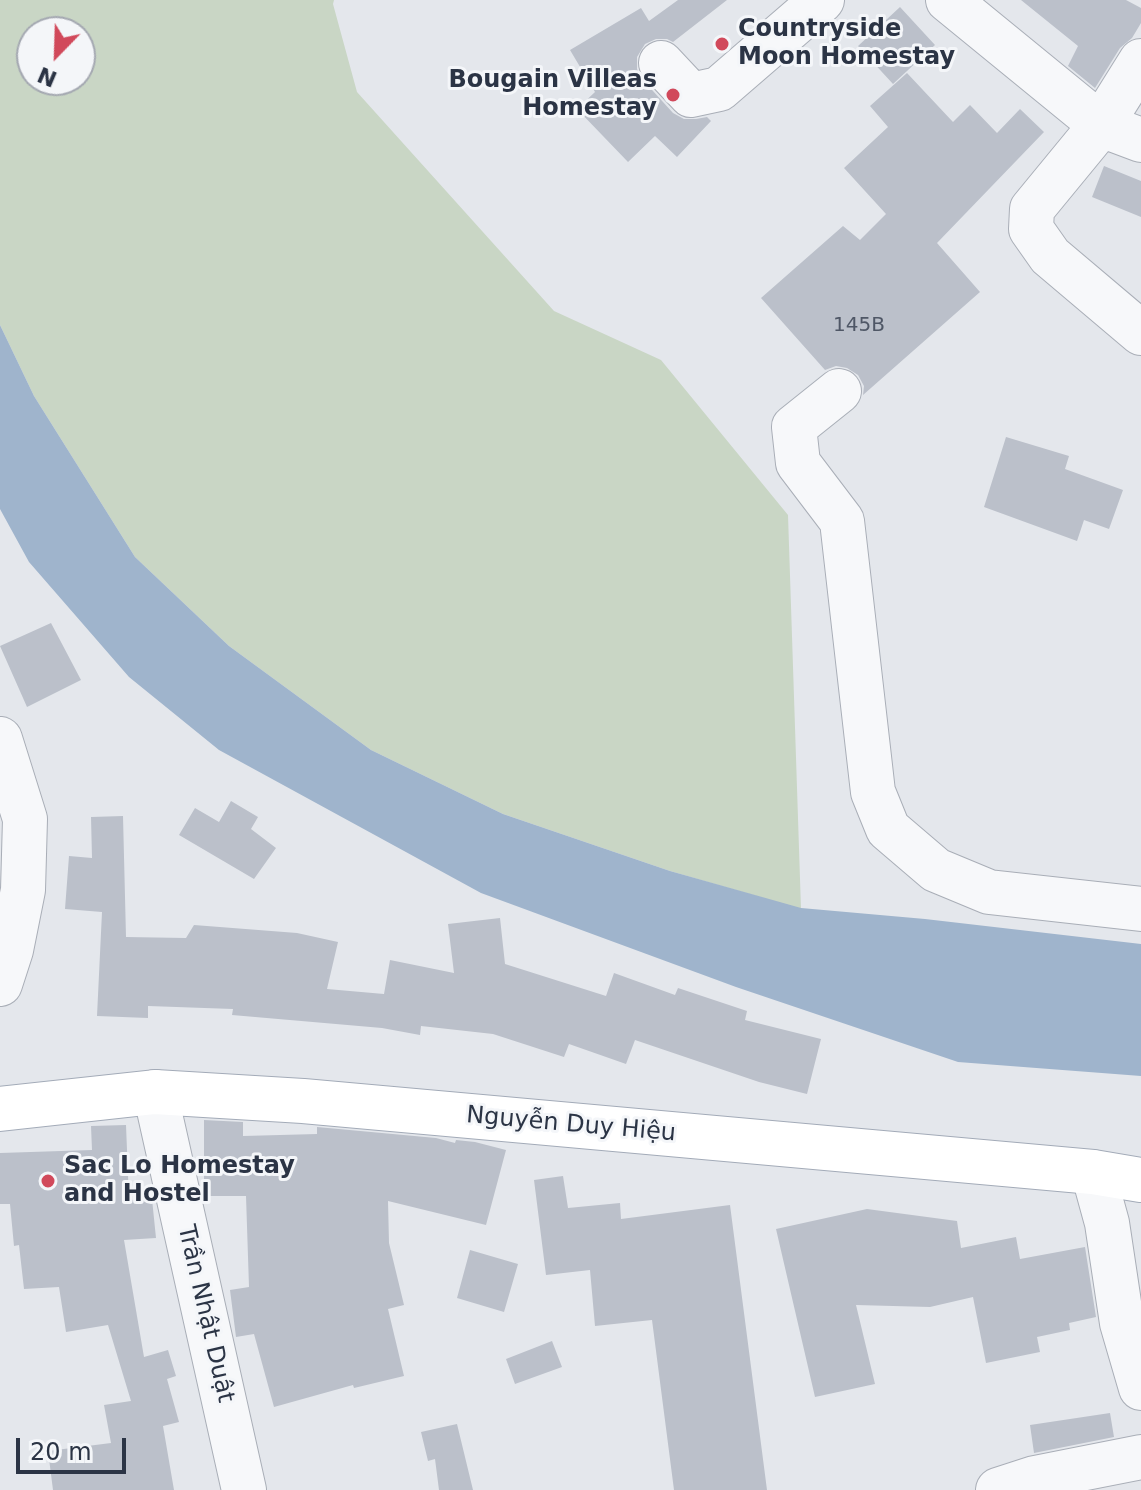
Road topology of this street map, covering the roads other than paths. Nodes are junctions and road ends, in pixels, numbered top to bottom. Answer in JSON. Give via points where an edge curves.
{"nodes":[{"id":1,"x":822,"y":0,"type":"edge"},
{"id":2,"x":948,"y":0,"type":"edge"},
{"id":3,"x":1141,"y":61,"type":"edge"},
{"id":4,"x":661,"y":63,"type":"dead end"},
{"id":5,"x":1121,"y":132,"type":"edge"},
{"id":6,"x":1141,"y":333,"type":"edge"},
{"id":7,"x":839,"y":391,"type":"dead end"},
{"id":8,"x":0,"y":739,"type":"edge"},
{"id":9,"x":1141,"y":909,"type":"edge"},
{"id":10,"x":4,"y":962,"type":"edge"},
{"id":11,"x":155,"y":1092,"type":"junction"},
{"id":12,"x":0,"y":1109,"type":"edge"},
{"id":13,"x":1093,"y":1172,"type":"junction"},
{"id":14,"x":1141,"y":1180,"type":"edge"},
{"id":15,"x":1141,"y":1388,"type":"edge"},
{"id":16,"x":1141,"y":1457,"type":"edge"},
{"id":17,"x":244,"y":1490,"type":"edge"},
{"id":18,"x":998,"y":1490,"type":"edge"}],
"edges":[{"from":1,"to":4,"type":"street","via":[[719,89],[691,95]]},
{"from":2,"to":5,"type":"street"},
{"from":3,"to":5,"type":"street"},
{"from":5,"to":6,"type":"street","via":[[1032,209],[1031,229],[1050,256]]},
{"from":7,"to":9,"type":"street","via":[[794,427],[798,463],[842,521],[873,792],[888,829],[936,870],[989,892]]},
{"from":8,"to":10,"type":"street","via":[[25,819],[23,890]]},
{"from":11,"to":12,"type":"main road","name":"Nguyễn Duy Hiệu"},
{"from":11,"to":13,"type":"main road","name":"Nguyễn Duy Hiệu"},
{"from":11,"to":17,"type":"street","name":"Trần Nhật Duật"},
{"from":13,"to":14,"type":"main road","name":"Nguyễn Duy Hiệu"},
{"from":13,"to":15,"type":"street","via":[[1107,1223],[1122,1323]]},
{"from":16,"to":18,"type":"street"}]}
